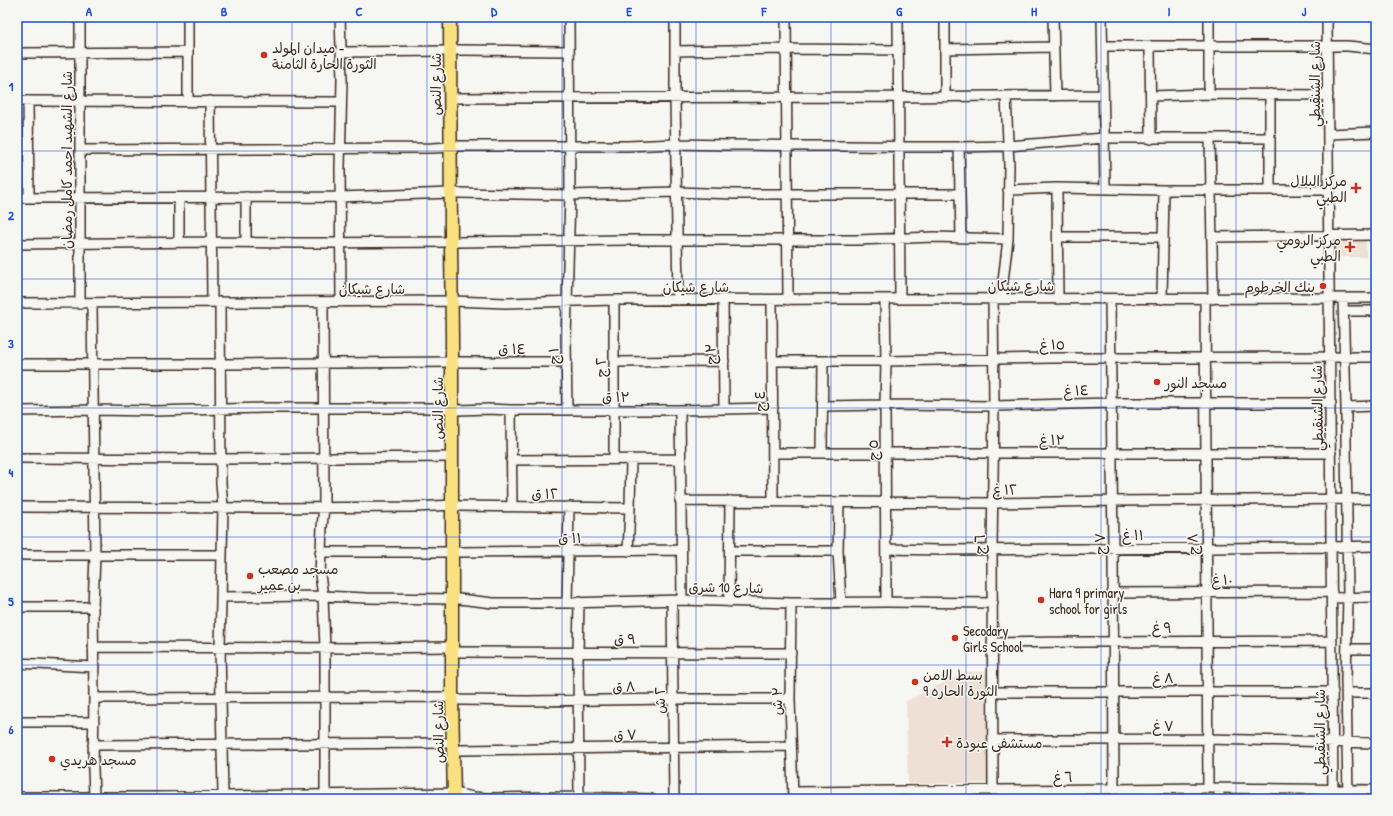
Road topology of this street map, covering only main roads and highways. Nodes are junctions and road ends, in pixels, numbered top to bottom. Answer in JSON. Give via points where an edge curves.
{"nodes":[{"id":1,"x":450,"y":17,"type":"edge"},
{"id":2,"x":457,"y":17,"type":"edge"},
{"id":3,"x":454,"y":50,"type":"junction"},
{"id":4,"x":454,"y":146,"type":"junction"},
{"id":5,"x":455,"y":409,"type":"junction"},
{"id":6,"x":456,"y":506,"type":"junction"},
{"id":7,"x":457,"y":796,"type":"edge"}],
"edges":[{"from":1,"to":3,"type":"main road","name":"شارع النص"},
{"from":2,"to":3,"type":"main road","name":"شارع النص"},
{"from":3,"to":4,"type":"main road","name":"شارع النص"},
{"from":3,"to":4,"type":"main road","name":"شارع النص","via":[[457,98]]},
{"from":4,"to":5,"type":"main road","name":"شارع النص"},
{"from":5,"to":6,"type":"main road","name":"شارع النص"},
{"from":5,"to":6,"type":"main road","name":"شارع النص","via":[[453,457]]},
{"from":6,"to":7,"type":"main road","name":"شارع النص"}]}
